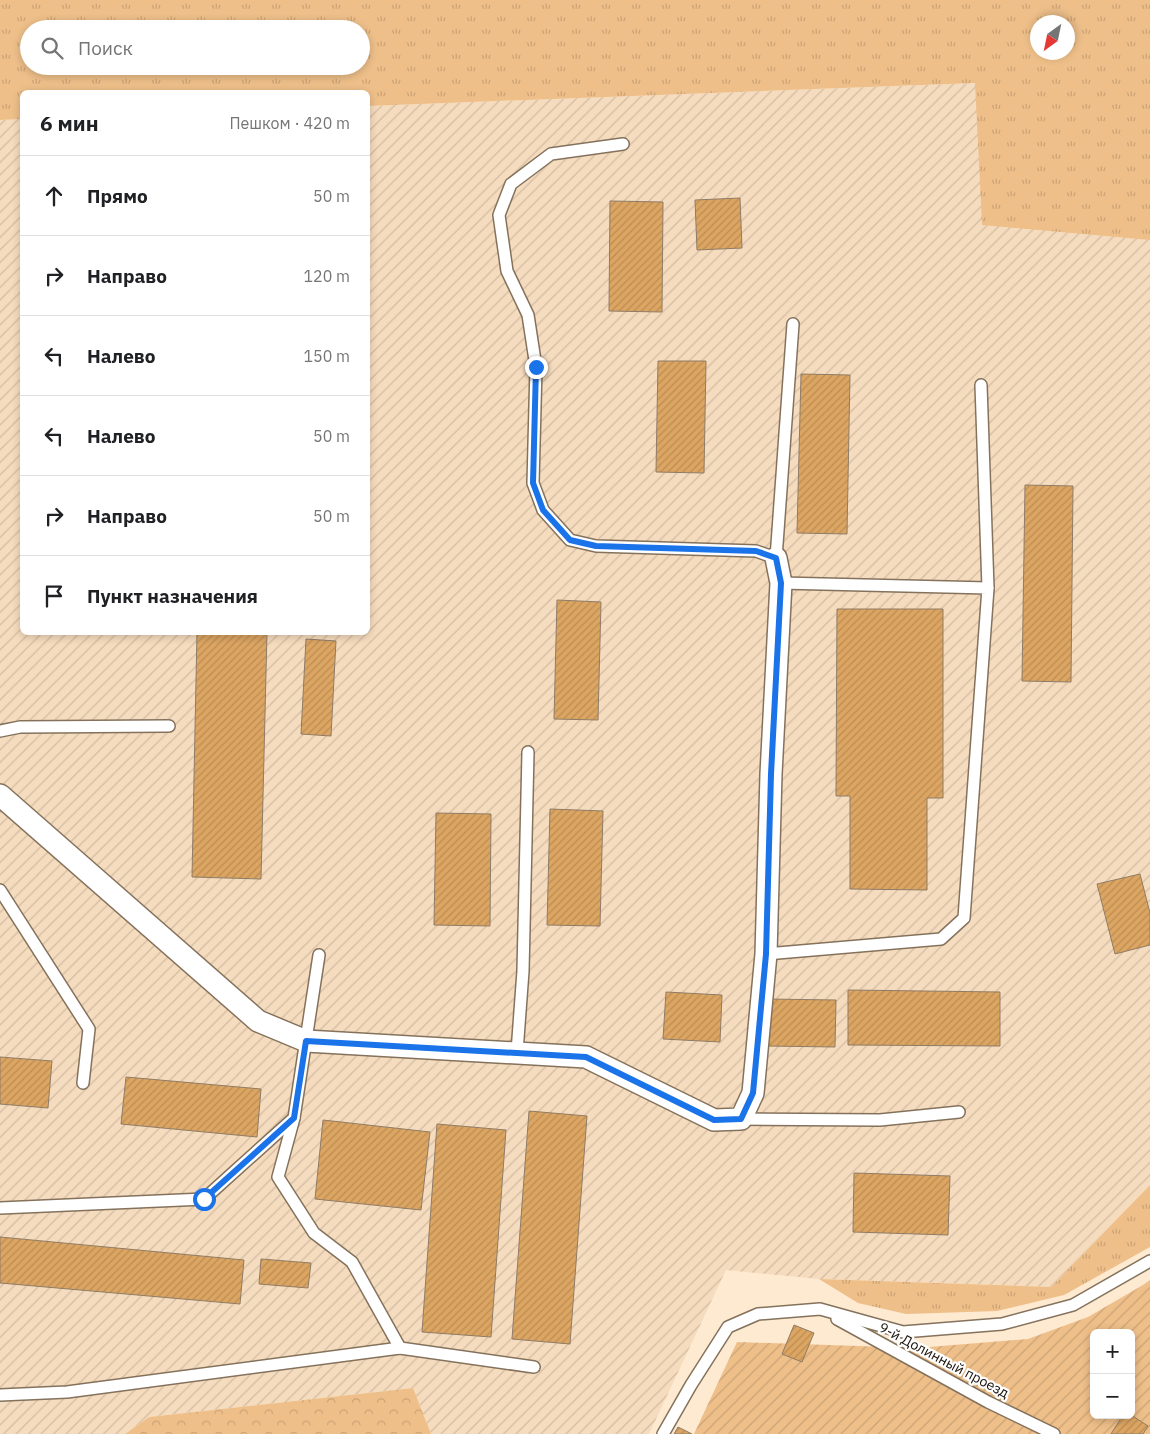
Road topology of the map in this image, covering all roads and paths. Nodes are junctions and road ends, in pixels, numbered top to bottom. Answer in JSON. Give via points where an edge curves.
{"nodes":[{"id":1,"x":623,"y":144,"type":"dead end"},
{"id":2,"x":793,"y":324,"type":"dead end"},
{"id":3,"x":981,"y":384,"type":"dead end"},
{"id":4,"x":776,"y":558,"type":"junction"},
{"id":5,"x":781,"y":583,"type":"junction"},
{"id":6,"x":988,"y":588,"type":"junction"},
{"id":7,"x":170,"y":726,"type":"dead end"},
{"id":8,"x":0,"y":731,"type":"edge"},
{"id":9,"x":528,"y":752,"type":"dead end"},
{"id":10,"x":0,"y":795,"type":"edge"},
{"id":11,"x":0,"y":890,"type":"edge"},
{"id":12,"x":766,"y":954,"type":"junction"},
{"id":13,"x":319,"y":955,"type":"dead end"},
{"id":14,"x":306,"y":1041,"type":"junction"},
{"id":15,"x":517,"y":1052,"type":"junction"},
{"id":16,"x":83,"y":1083,"type":"dead end"},
{"id":17,"x":959,"y":1112,"type":"dead end"},
{"id":18,"x":294,"y":1118,"type":"junction"},
{"id":19,"x":741,"y":1119,"type":"junction"},
{"id":20,"x":0,"y":1208,"type":"edge"},
{"id":21,"x":1150,"y":1261,"type":"edge"},
{"id":22,"x":820,"y":1309,"type":"junction"},
{"id":23,"x":400,"y":1348,"type":"junction"},
{"id":24,"x":534,"y":1367,"type":"dead end"},
{"id":25,"x":0,"y":1395,"type":"edge"},
{"id":26,"x":662,"y":1434,"type":"edge"},
{"id":27,"x":1054,"y":1434,"type":"edge"}],
"edges":[{"from":1,"to":4,"type":"lane","via":[[551,154],[511,184],[499,215],[507,271],[528,315],[536,367],[533,483],[543,510],[570,540],[596,546],[756,551]]},
{"from":2,"to":4,"type":"lane"},
{"from":3,"to":6,"type":"lane"},
{"from":4,"to":5,"type":"street"},
{"from":5,"to":6,"type":"lane"},
{"from":5,"to":12,"type":"street"},
{"from":6,"to":12,"type":"lane","via":[[964,918],[941,939]]},
{"from":7,"to":8,"type":"lane","via":[[20,727]]},
{"from":9,"to":15,"type":"lane","via":[[523,971]]},
{"from":10,"to":14,"type":"street","via":[[258,1021]]},
{"from":11,"to":16,"type":"lane","via":[[89,1029]]},
{"from":12,"to":19,"type":"street","via":[[753,1093]]},
{"from":13,"to":14,"type":"lane"},
{"from":14,"to":15,"type":"street"},
{"from":14,"to":18,"type":"lane"},
{"from":15,"to":19,"type":"street","via":[[586,1057],[714,1120]]},
{"from":17,"to":19,"type":"lane","via":[[880,1120]]},
{"from":18,"to":20,"type":"lane","via":[[204,1199]]},
{"from":18,"to":23,"type":"lane","via":[[278,1177],[314,1233],[352,1262]]},
{"from":21,"to":22,"type":"lane","via":[[1072,1305],[1002,1324],[903,1332]]},
{"from":22,"to":26,"type":"lane","via":[[758,1314],[728,1327]]},
{"from":22,"to":27,"type":"lane","name":"9-й Долинный проезд","via":[[988,1402]]},
{"from":23,"to":24,"type":"lane"},
{"from":23,"to":25,"type":"lane","via":[[67,1392]]}]}
